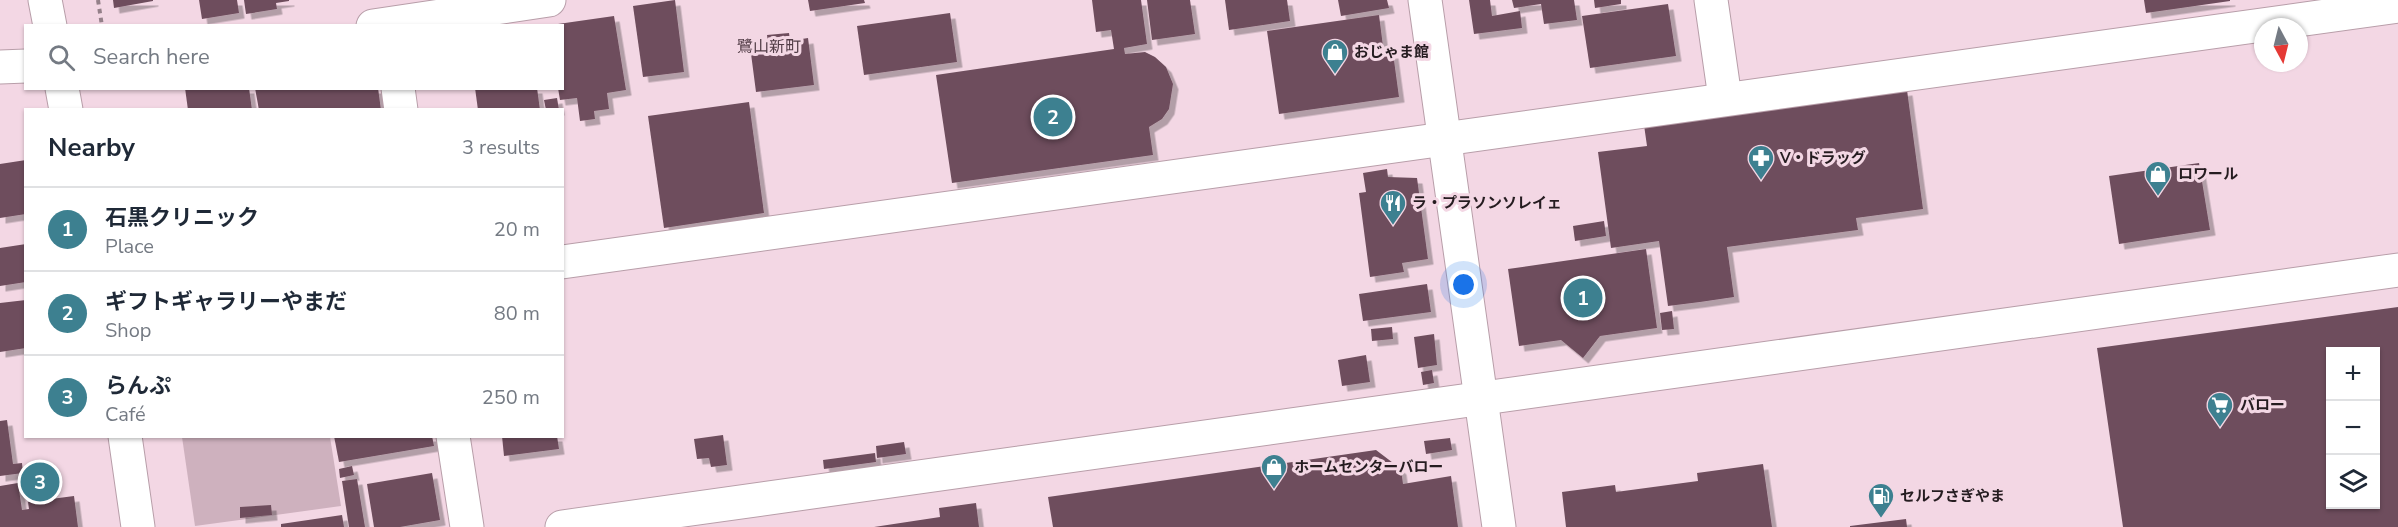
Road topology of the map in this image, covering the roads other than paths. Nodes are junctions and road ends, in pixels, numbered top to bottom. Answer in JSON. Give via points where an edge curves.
{"nodes":[{"id":1,"x":45,"y":0,"type":"edge"},
{"id":2,"x":549,"y":0,"type":"edge"},
{"id":3,"x":1425,"y":0,"type":"edge"},
{"id":4,"x":1711,"y":0,"type":"edge"},
{"id":5,"x":2398,"y":6,"type":"edge"},
{"id":6,"x":383,"y":19,"type":"edge"},
{"id":7,"x":50,"y":24,"type":"edge"},
{"id":8,"x":24,"y":66,"type":"edge"},
{"id":9,"x":0,"y":68,"type":"edge"},
{"id":10,"x":62,"y":90,"type":"edge"},
{"id":11,"x":398,"y":90,"type":"edge"},
{"id":12,"x":1725,"y":99,"type":"junction"},
{"id":13,"x":66,"y":108,"type":"edge"},
{"id":14,"x":401,"y":108,"type":"edge"},
{"id":15,"x":1444,"y":138,"type":"junction"},
{"id":16,"x":564,"y":262,"type":"edge"},
{"id":17,"x":2398,"y":270,"type":"edge"},
{"id":18,"x":1481,"y":399,"type":"junction"},
{"id":19,"x":125,"y":438,"type":"edge"},
{"id":20,"x":453,"y":438,"type":"edge"},
{"id":21,"x":138,"y":527,"type":"edge"},
{"id":22,"x":467,"y":527,"type":"edge"},
{"id":23,"x":562,"y":527,"type":"edge"},
{"id":24,"x":1499,"y":527,"type":"edge"}],
"edges":[{"from":1,"to":7,"type":"street"},
{"from":2,"to":6,"type":"street"},
{"from":3,"to":15,"type":"street"},
{"from":4,"to":12,"type":"street"},
{"from":5,"to":12,"type":"street"},
{"from":8,"to":9,"type":"street"},
{"from":10,"to":13,"type":"street"},
{"from":11,"to":14,"type":"street"},
{"from":12,"to":15,"type":"street"},
{"from":15,"to":16,"type":"street"},
{"from":15,"to":18,"type":"street"},
{"from":17,"to":18,"type":"street"},
{"from":18,"to":23,"type":"street"},
{"from":18,"to":24,"type":"street"},
{"from":19,"to":21,"type":"street"},
{"from":20,"to":22,"type":"street"}]}
